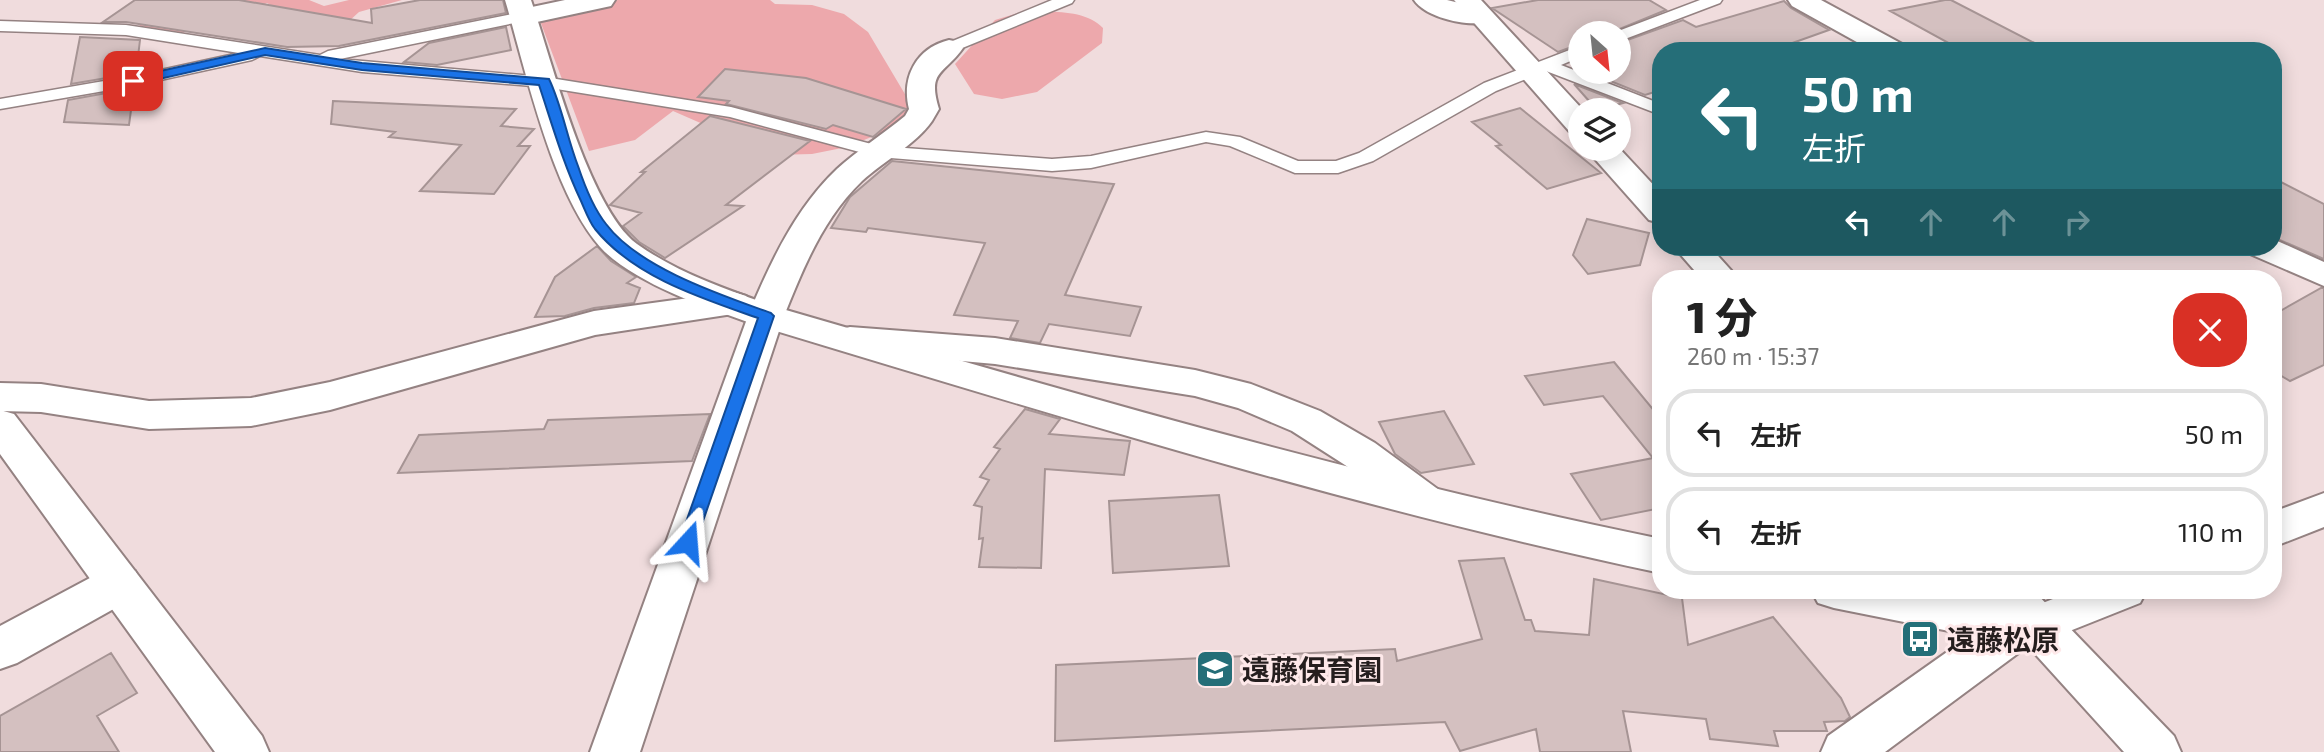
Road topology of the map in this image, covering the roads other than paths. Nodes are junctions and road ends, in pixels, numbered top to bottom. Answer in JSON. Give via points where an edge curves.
{"nodes":[{"id":1,"x":601,"y":0,"type":"edge"},
{"id":2,"x":1066,"y":0,"type":"edge"},
{"id":3,"x":1427,"y":0,"type":"edge"},
{"id":4,"x":1714,"y":0,"type":"edge"},
{"id":5,"x":1807,"y":1,"type":"edge"},
{"id":6,"x":520,"y":8,"type":"edge"},
{"id":7,"x":1473,"y":8,"type":"edge"},
{"id":8,"x":0,"y":26,"type":"edge"},
{"id":9,"x":1631,"y":31,"type":"edge"},
{"id":10,"x":1878,"y":42,"type":"edge"},
{"id":11,"x":949,"y":48,"type":"joint"},
{"id":12,"x":265,"y":52,"type":"junction"},
{"id":13,"x":1568,"y":55,"type":"edge"},
{"id":14,"x":312,"y":59,"type":"junction"},
{"id":15,"x":1537,"y":67,"type":"junction"},
{"id":16,"x":544,"y":82,"type":"junction"},
{"id":17,"x":0,"y":104,"type":"edge"},
{"id":18,"x":1652,"y":107,"type":"edge"},
{"id":19,"x":1568,"y":109,"type":"edge"},
{"id":20,"x":878,"y":151,"type":"junction"},
{"id":21,"x":1613,"y":161,"type":"edge"},
{"id":22,"x":1652,"y":203,"type":"edge"},
{"id":23,"x":1700,"y":256,"type":"edge"},
{"id":24,"x":2282,"y":256,"type":"edge"},
{"id":25,"x":1713,"y":270,"type":"edge"},
{"id":26,"x":2324,"y":275,"type":"edge"},
{"id":27,"x":750,"y":310,"type":"junction"},
{"id":28,"x":841,"y":338,"type":"junction"},
{"id":29,"x":0,"y":397,"type":"edge"},
{"id":30,"x":0,"y":424,"type":"edge"},
{"id":31,"x":1424,"y":501,"type":"junction"},
{"id":32,"x":2324,"y":509,"type":"edge"},
{"id":33,"x":2282,"y":526,"type":"edge"},
{"id":34,"x":1652,"y":554,"type":"edge"},
{"id":35,"x":119,"y":584,"type":"junction"},
{"id":36,"x":1881,"y":599,"type":"edge"},
{"id":37,"x":2082,"y":599,"type":"edge"},
{"id":38,"x":2022,"y":612,"type":"edge"},
{"id":39,"x":0,"y":649,"type":"edge"},
{"id":40,"x":244,"y":752,"type":"edge"},
{"id":41,"x":615,"y":752,"type":"edge"},
{"id":42,"x":1846,"y":752,"type":"edge"},
{"id":43,"x":2156,"y":752,"type":"edge"}],
"edges":[{"from":1,"to":6,"type":"street"},
{"from":2,"to":11,"type":"lane"},
{"from":3,"to":7,"type":"street","via":[[1444,9]]},
{"from":4,"to":9,"type":"lane"},
{"from":5,"to":10,"type":"street"},
{"from":6,"to":14,"type":"lane"},
{"from":6,"to":16,"type":"street"},
{"from":7,"to":15,"type":"street"},
{"from":8,"to":12,"type":"lane","via":[[126,30]]},
{"from":11,"to":20,"type":"street","via":[[926,66],[920,78],[924,109],[918,121]]},
{"from":12,"to":14,"type":"lane"},
{"from":12,"to":17,"type":"lane"},
{"from":13,"to":15,"type":"lane"},
{"from":14,"to":16,"type":"lane"},
{"from":15,"to":18,"type":"lane"},
{"from":15,"to":19,"type":"street"},
{"from":15,"to":20,"type":"lane","via":[[1490,87],[1366,157],[1338,167],[1295,166],[1234,141],[1206,137],[1091,162],[1052,165]]},
{"from":16,"to":20,"type":"lane","via":[[731,112]]},
{"from":16,"to":27,"type":"street","via":[[572,169],[600,226],[625,251],[648,264],[702,293]]},
{"from":20,"to":27,"type":"street","via":[[847,178],[805,231],[786,267]]},
{"from":21,"to":22,"type":"street"},
{"from":23,"to":25,"type":"street"},
{"from":24,"to":26,"type":"street"},
{"from":27,"to":28,"type":"street"},
{"from":27,"to":29,"type":"street","via":[[594,323],[330,396],[251,412],[149,415],[41,398]]},
{"from":27,"to":41,"type":"street"},
{"from":28,"to":31,"type":"street","via":[[1266,462]]},
{"from":28,"to":31,"type":"street","via":[[995,351],[1195,383],[1251,398],[1306,421]]},
{"from":30,"to":35,"type":"street"},
{"from":31,"to":34,"type":"street"},
{"from":32,"to":33,"type":"street"},
{"from":35,"to":39,"type":"street"},
{"from":35,"to":40,"type":"street"},
{"from":36,"to":38,"type":"street","via":[[1959,614]]},
{"from":37,"to":38,"type":"street"},
{"from":38,"to":42,"type":"street"},
{"from":38,"to":43,"type":"street"}]}
